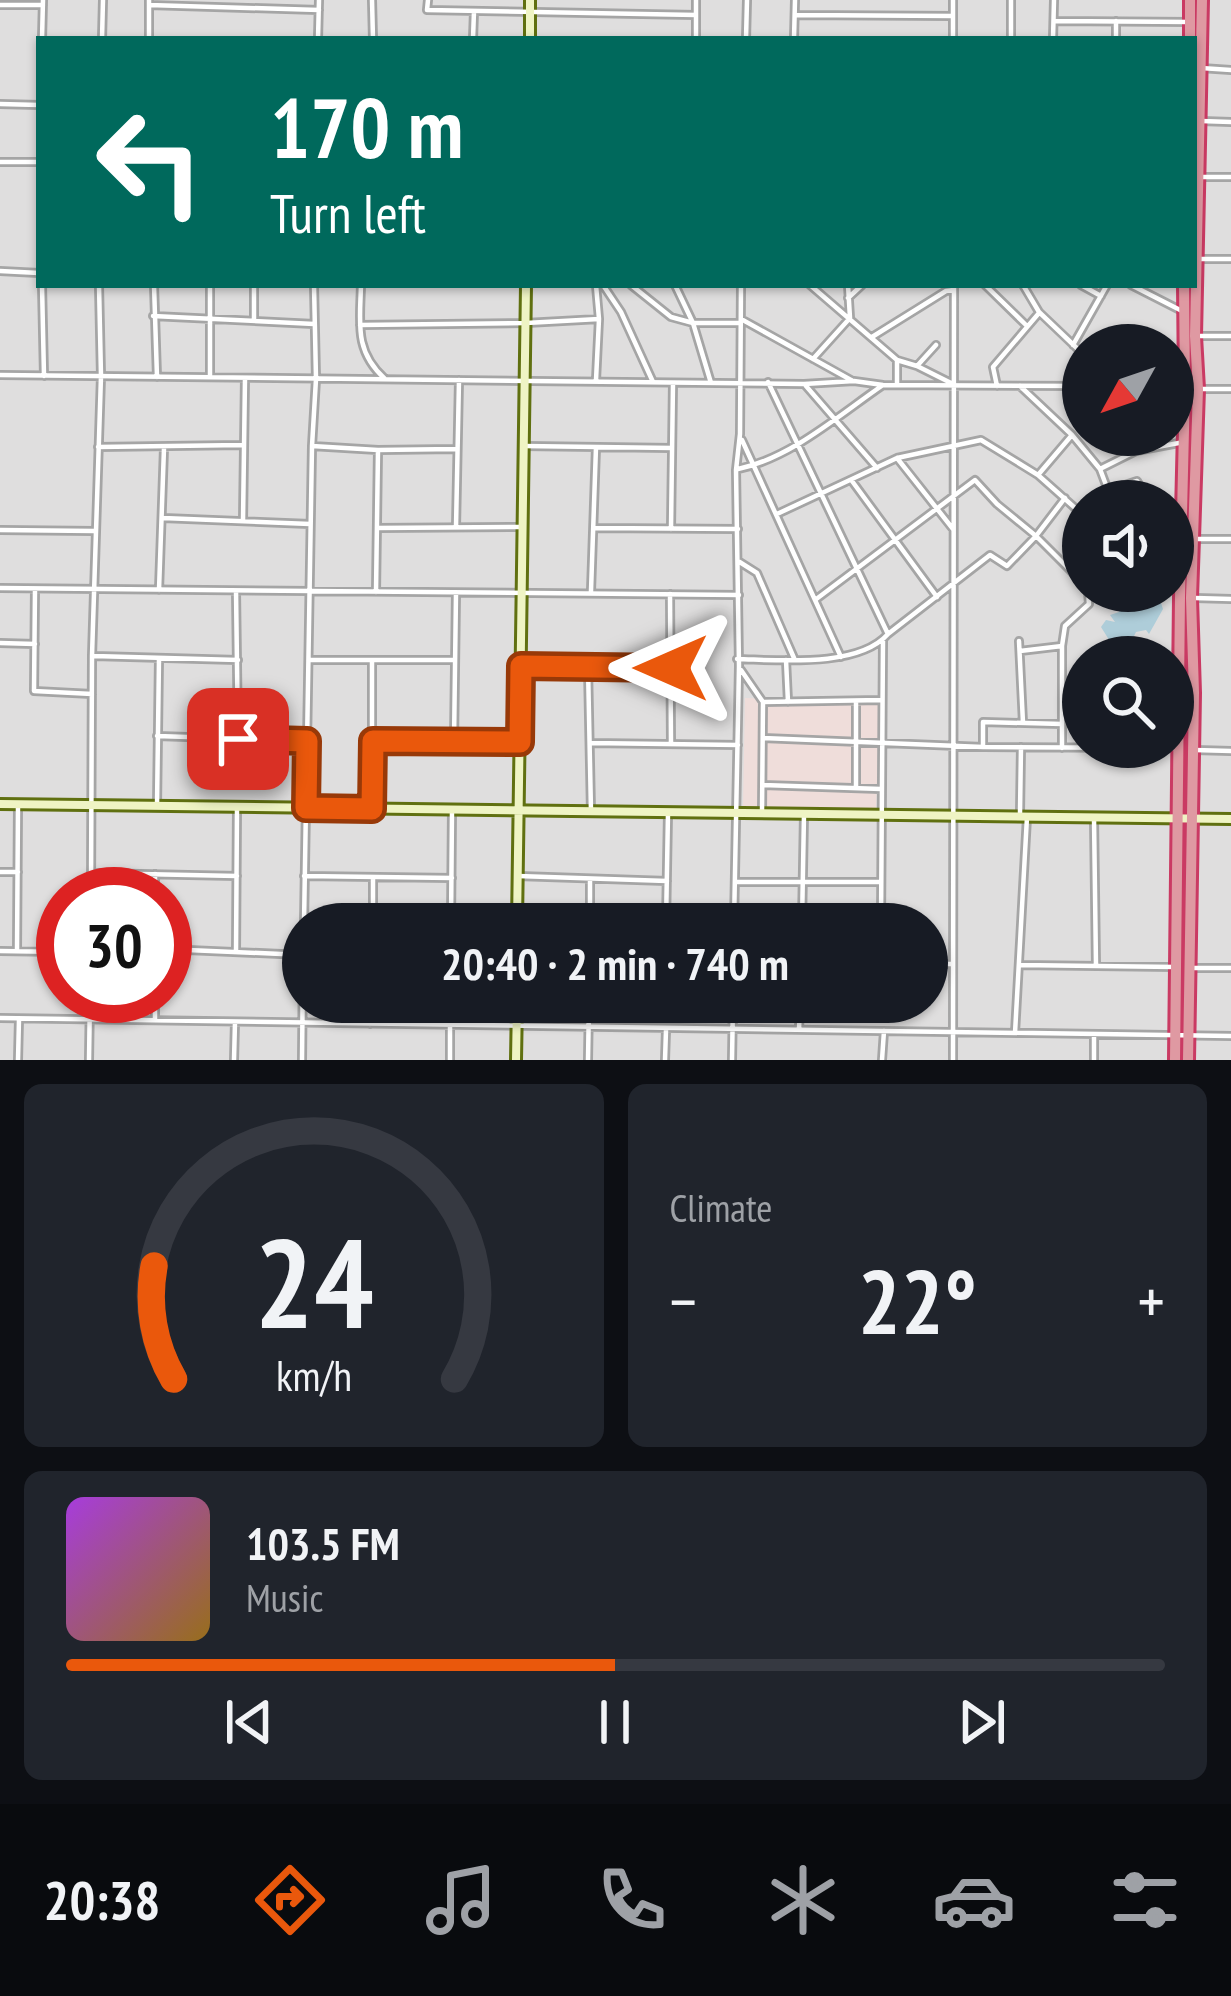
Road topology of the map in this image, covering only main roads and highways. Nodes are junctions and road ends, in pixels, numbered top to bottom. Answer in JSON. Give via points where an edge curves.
{"nodes":[{"id":1,"x":1190,"y":0,"type":"edge"},
{"id":2,"x":1202,"y":0,"type":"edge"},
{"id":3,"x":1190,"y":36,"type":"edge"},
{"id":4,"x":1197,"y":177,"type":"edge"},
{"id":5,"x":1197,"y":259,"type":"edge"},
{"id":6,"x":1184,"y":288,"type":"edge"},
{"id":7,"x":1196,"y":288,"type":"edge"},
{"id":8,"x":1184,"y":324,"type":"edge"},
{"id":9,"x":1194,"y":341,"type":"edge"},
{"id":10,"x":1185,"y":612,"type":"edge"},
{"id":11,"x":1186,"y":818,"type":"junction"},
{"id":12,"x":1182,"y":1036,"type":"junction"},
{"id":13,"x":1175,"y":1060,"type":"edge"},
{"id":14,"x":1188,"y":1060,"type":"edge"}],
"edges":[{"from":1,"to":3,"type":"highway"},
{"from":2,"to":4,"type":"highway"},
{"from":4,"to":5,"type":"highway"},
{"from":6,"to":8,"type":"highway"},
{"from":7,"to":9,"type":"highway"},
{"from":10,"to":11,"type":"highway"},
{"from":11,"to":12,"type":"highway","via":[[1176,967]]},
{"from":11,"to":12,"type":"highway","via":[[1191,968]]},
{"from":12,"to":13,"type":"highway"},
{"from":12,"to":14,"type":"highway"}]}
